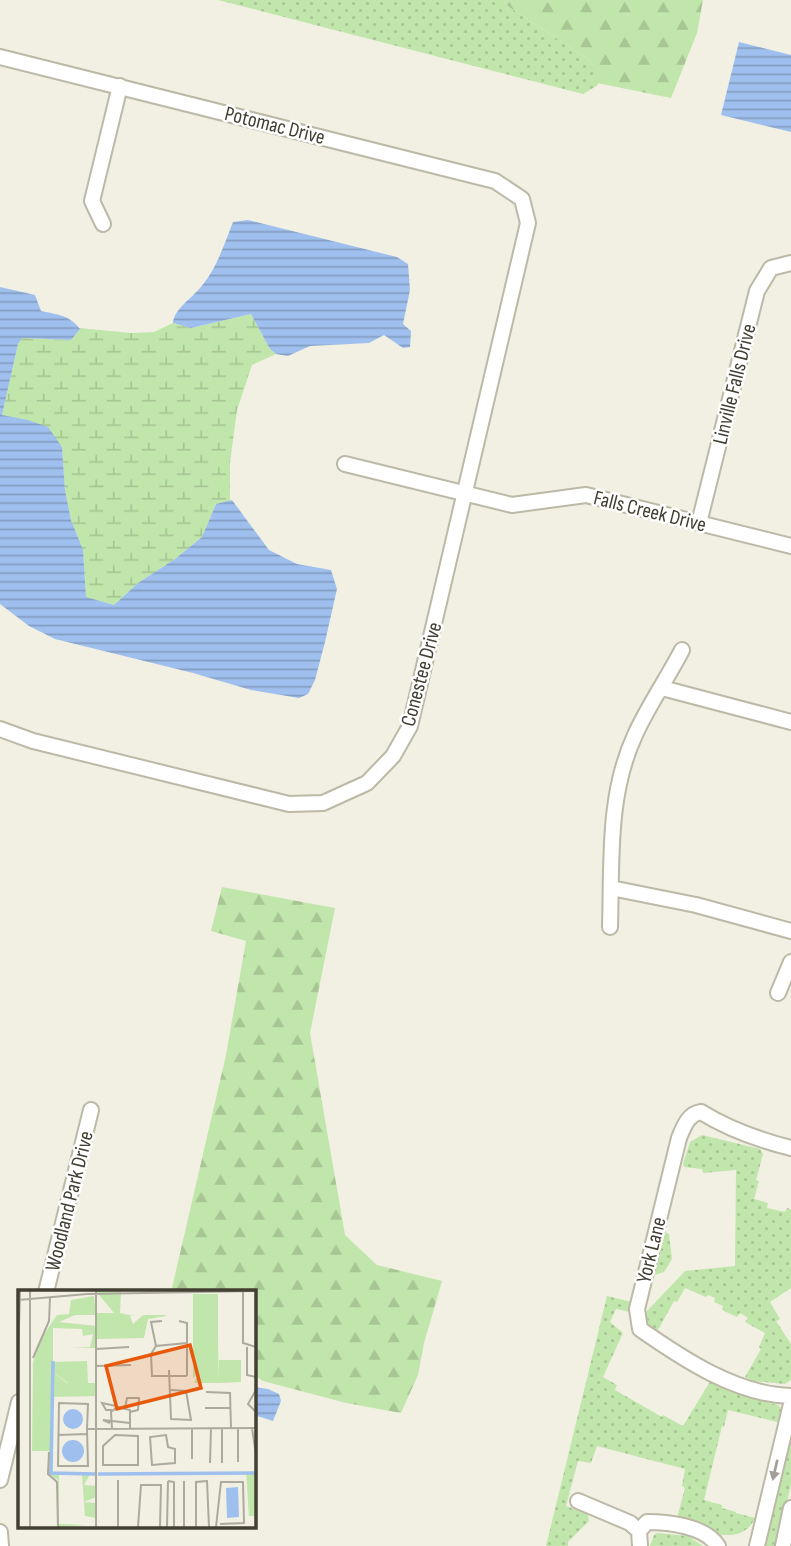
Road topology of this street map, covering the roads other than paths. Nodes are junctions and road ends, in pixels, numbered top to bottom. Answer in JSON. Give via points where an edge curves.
{"nodes":[{"id":1,"x":0,"y":57,"type":"edge"},
{"id":2,"x":120,"y":86,"type":"junction"},
{"id":3,"x":103,"y":223,"type":"dead end"},
{"id":4,"x":528,"y":223,"type":"joint"},
{"id":5,"x":791,"y":263,"type":"edge"},
{"id":6,"x":345,"y":464,"type":"dead end"},
{"id":7,"x":465,"y":494,"type":"junction"},
{"id":8,"x":699,"y":523,"type":"junction"},
{"id":9,"x":791,"y":546,"type":"edge"},
{"id":10,"x":682,"y":650,"type":"dead end"},
{"id":11,"x":662,"y":688,"type":"junction"},
{"id":12,"x":791,"y":722,"type":"edge"},
{"id":13,"x":0,"y":729,"type":"edge"},
{"id":14,"x":611,"y":888,"type":"junction"},
{"id":15,"x":610,"y":927,"type":"dead end"},
{"id":16,"x":791,"y":931,"type":"edge"},
{"id":17,"x":791,"y":962,"type":"edge"},
{"id":18,"x":778,"y":993,"type":"dead end"},
{"id":19,"x":91,"y":1110,"type":"dead end"},
{"id":20,"x":791,"y":1148,"type":"edge"},
{"id":21,"x":46,"y":1290,"type":"edge"},
{"id":22,"x":791,"y":1396,"type":"edge"},
{"id":23,"x":791,"y":1404,"type":"edge"},
{"id":24,"x":18,"y":1406,"type":"edge"},
{"id":25,"x":0,"y":1480,"type":"edge"},
{"id":26,"x":578,"y":1501,"type":"dead end"},
{"id":27,"x":791,"y":1508,"type":"edge"},
{"id":28,"x":0,"y":1532,"type":"edge"},
{"id":29,"x":640,"y":1539,"type":"edge"},
{"id":30,"x":1,"y":1546,"type":"edge"},
{"id":31,"x":718,"y":1546,"type":"edge"},
{"id":32,"x":757,"y":1546,"type":"edge"},
{"id":33,"x":783,"y":1546,"type":"edge"}],
"edges":[{"from":1,"to":2,"type":"street","name":"Potomac Drive"},
{"from":2,"to":3,"type":"street","via":[[93,201]]},
{"from":2,"to":4,"type":"street","name":"Potomac Drive","via":[[495,181],[522,199]]},
{"from":4,"to":7,"type":"street","name":"Conestee Drive"},
{"from":5,"to":8,"type":"street","name":"Linville Falls Drive","via":[[771,268],[757,290]]},
{"from":6,"to":7,"type":"street","name":"Falls Creek Drive"},
{"from":7,"to":8,"type":"street","name":"Falls Creek Drive","via":[[512,505],[586,495]]},
{"from":7,"to":13,"type":"street","name":"Conestee Drive","via":[[410,726],[393,756],[367,783],[323,803],[289,803]]},
{"from":8,"to":9,"type":"street","name":"Falls Creek Drive"},
{"from":10,"to":11,"type":"street"},
{"from":11,"to":12,"type":"street"},
{"from":11,"to":14,"type":"street","via":[[635,736],[622,772],[612,821]]},
{"from":14,"to":15,"type":"street"},
{"from":14,"to":16,"type":"street"},
{"from":17,"to":18,"type":"street"},
{"from":19,"to":21,"type":"street","name":"Woodland Park Drive"},
{"from":20,"to":22,"type":"street","name":"York Lane","via":[[752,1138],[701,1112],[689,1118],[679,1138],[637,1309],[640,1329],[699,1367],[732,1383]]},
{"from":23,"to":32,"type":"street","one_way":true},
{"from":24,"to":25,"type":"street"},
{"from":26,"to":29,"type":"street","via":[[630,1523]]},
{"from":27,"to":33,"type":"street"},
{"from":28,"to":30,"type":"street"},
{"from":29,"to":31,"type":"street","via":[[647,1522],[658,1522],[709,1535]]}]}
